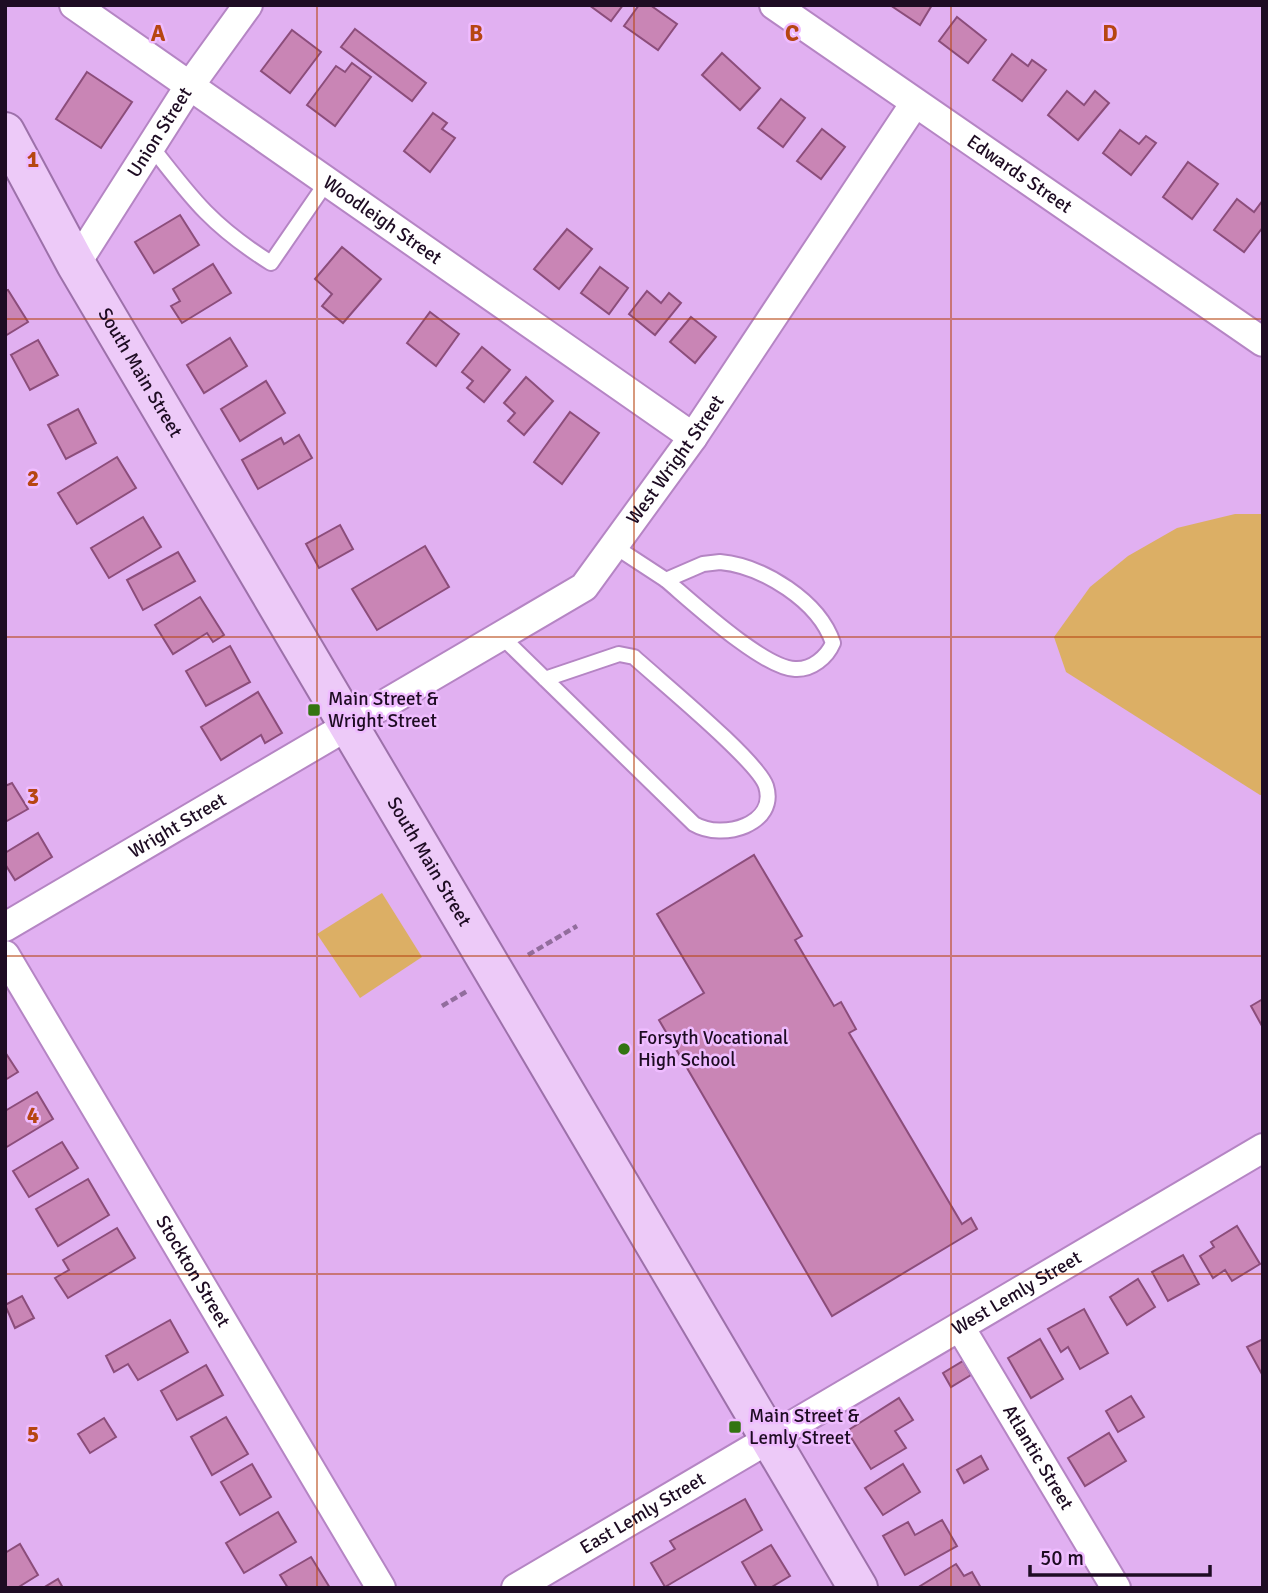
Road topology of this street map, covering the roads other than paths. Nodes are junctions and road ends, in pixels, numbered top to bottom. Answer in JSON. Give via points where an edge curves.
{"nodes":[{"id":1,"x":74,"y":5,"type":"edge"},
{"id":2,"x":248,"y":5,"type":"edge"},
{"id":3,"x":774,"y":5,"type":"edge"},
{"id":4,"x":188,"y":88,"type":"junction"},
{"id":5,"x":915,"y":103,"type":"junction"},
{"id":6,"x":5,"y":132,"type":"edge"},
{"id":7,"x":151,"y":146,"type":"junction"},
{"id":8,"x":327,"y":183,"type":"junction"},
{"id":9,"x":76,"y":264,"type":"junction"},
{"id":10,"x":1263,"y":342,"type":"edge"},
{"id":11,"x":693,"y":437,"type":"junction"},
{"id":12,"x":614,"y":546,"type":"junction"},
{"id":13,"x":666,"y":580,"type":"junction"},
{"id":14,"x":501,"y":636,"type":"junction"},
{"id":15,"x":545,"y":679,"type":"junction"},
{"id":16,"x":350,"y":726,"type":"junction"},
{"id":17,"x":5,"y":927,"type":"edge"},
{"id":18,"x":5,"y":955,"type":"edge"},
{"id":19,"x":1263,"y":1148,"type":"edge"},
{"id":20,"x":960,"y":1327,"type":"junction"},
{"id":21,"x":770,"y":1437,"type":"junction"},
{"id":22,"x":381,"y":1588,"type":"edge"},
{"id":23,"x":516,"y":1588,"type":"edge"},
{"id":24,"x":858,"y":1588,"type":"edge"},
{"id":25,"x":1116,"y":1588,"type":"edge"}],
"edges":[{"from":1,"to":4,"type":"street","name":"Woodleigh Street"},
{"from":2,"to":4,"type":"street","name":"Union Street"},
{"from":3,"to":5,"type":"street","name":"Edwards Street"},
{"from":4,"to":7,"type":"street","name":"Union Street"},
{"from":4,"to":8,"type":"street","name":"Woodleigh Street"},
{"from":5,"to":10,"type":"street","name":"Edwards Street"},
{"from":5,"to":11,"type":"street","name":"West Wright Street"},
{"from":6,"to":9,"type":"main road","name":"South Main Street"},
{"from":7,"to":8,"type":"lane","via":[[203,213],[231,238],[271,262]]},
{"from":7,"to":9,"type":"street","name":"Union Street"},
{"from":8,"to":11,"type":"street","name":"Woodleigh Street"},
{"from":9,"to":16,"type":"main road","name":"South Main Street"},
{"from":11,"to":12,"type":"street","name":"West Wright Street"},
{"from":12,"to":13,"type":"lane"},
{"from":12,"to":14,"type":"street","name":"West Wright Street","via":[[584,587]]},
{"from":13,"to":13,"type":"lane","via":[[724,629],[795,669],[818,662],[833,643],[827,626],[760,572],[720,562]]},
{"from":14,"to":15,"type":"lane"},
{"from":14,"to":16,"type":"street","name":"West Wright Street"},
{"from":15,"to":15,"type":"lane","via":[[701,828],[722,833],[738,829],[754,822],[763,810],[768,799],[766,787],[750,764],[634,657],[619,654]]},
{"from":16,"to":17,"type":"street","name":"Wright Street"},
{"from":16,"to":21,"type":"main road","name":"South Main Street"},
{"from":18,"to":22,"type":"street","name":"Stockton Street"},
{"from":19,"to":20,"type":"street","name":"West Lemly Street"},
{"from":20,"to":21,"type":"street","name":"West Lemly Street"},
{"from":20,"to":25,"type":"street","name":"Atlantic Street"},
{"from":21,"to":23,"type":"street","name":"East Lemly Street"},
{"from":21,"to":24,"type":"main road","name":"South Main Street"}]}
